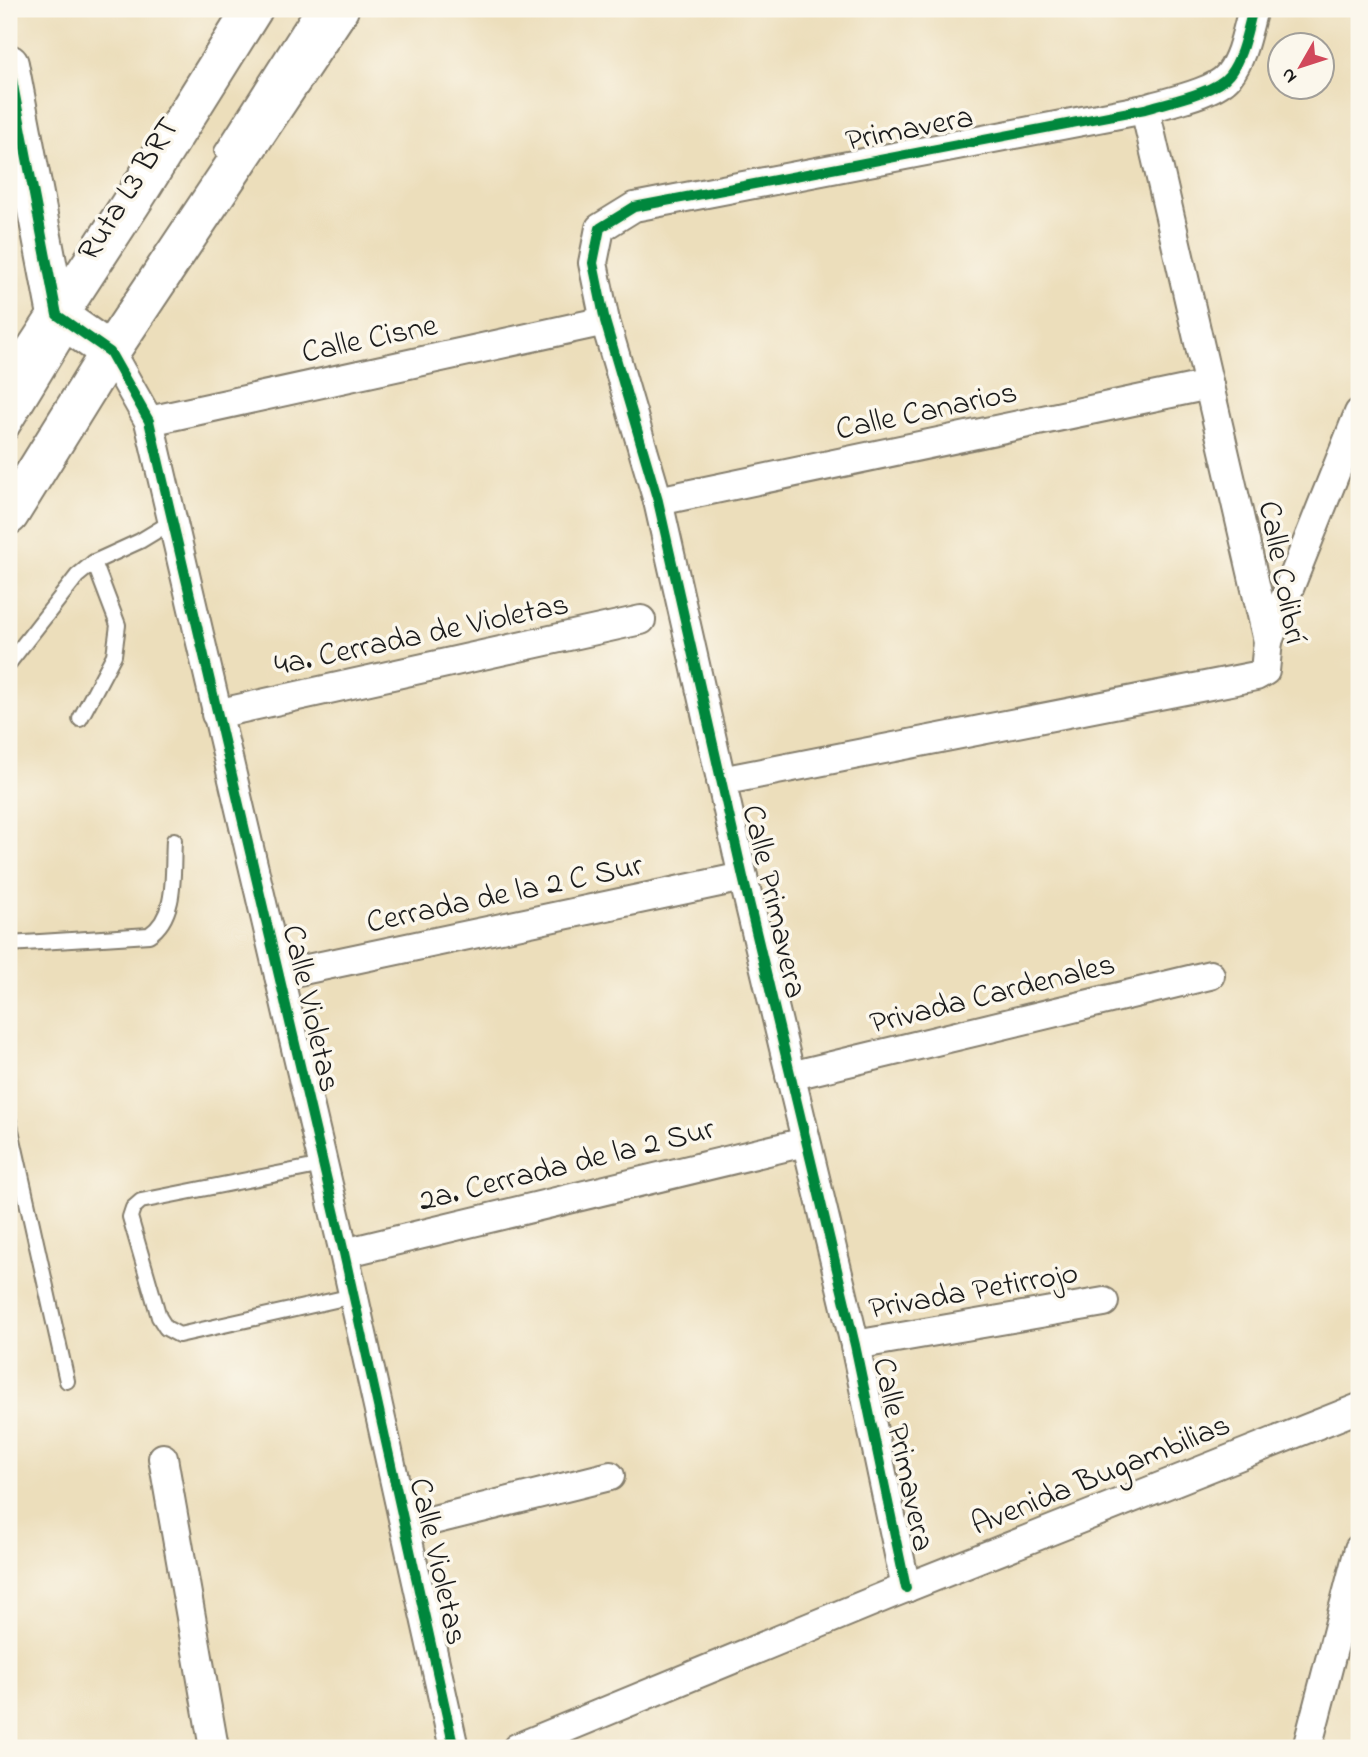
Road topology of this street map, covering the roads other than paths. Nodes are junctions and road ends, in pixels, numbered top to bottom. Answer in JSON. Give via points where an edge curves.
{"nodes":[{"id":1,"x":253,"y":9,"type":"edge"},
{"id":2,"x":312,"y":9,"type":"edge"},
{"id":3,"x":339,"y":9,"type":"edge"},
{"id":4,"x":1253,"y":9,"type":"edge"},
{"id":5,"x":9,"y":64,"type":"edge"},
{"id":6,"x":1144,"y":109,"type":"junction"},
{"id":7,"x":211,"y":168,"type":"dead end"},
{"id":8,"x":600,"y":228,"type":"joint"},
{"id":9,"x":151,"y":262,"type":"dead end"},
{"id":10,"x":605,"y":321,"type":"junction"},
{"id":11,"x":84,"y":330,"type":"junction"},
{"id":12,"x":1209,"y":385,"type":"junction"},
{"id":13,"x":9,"y":390,"type":"edge"},
{"id":14,"x":1359,"y":413,"type":"edge"},
{"id":15,"x":149,"y":421,"type":"junction"},
{"id":16,"x":9,"y":433,"type":"edge"},
{"id":17,"x":9,"y":490,"type":"edge"},
{"id":18,"x":658,"y":501,"type":"junction"},
{"id":19,"x":9,"y":515,"type":"edge"},
{"id":20,"x":173,"y":521,"type":"junction"},
{"id":21,"x":94,"y":562,"type":"junction"},
{"id":22,"x":640,"y":620,"type":"dead end"},
{"id":23,"x":1268,"y":641,"type":"junction"},
{"id":24,"x":9,"y":663,"type":"edge"},
{"id":25,"x":216,"y":714,"type":"junction"},
{"id":26,"x":80,"y":719,"type":"dead end"},
{"id":27,"x":721,"y":781,"type":"junction"},
{"id":28,"x":174,"y":840,"type":"dead end"},
{"id":29,"x":743,"y":877,"type":"junction"},
{"id":30,"x":9,"y":944,"type":"edge"},
{"id":31,"x":279,"y":975,"type":"junction"},
{"id":32,"x":1210,"y":975,"type":"dead end"},
{"id":33,"x":790,"y":1076,"type":"junction"},
{"id":34,"x":9,"y":1121,"type":"edge"},
{"id":35,"x":805,"y":1142,"type":"junction"},
{"id":36,"x":323,"y":1164,"type":"junction"},
{"id":37,"x":344,"y":1252,"type":"junction"},
{"id":38,"x":354,"y":1296,"type":"junction"},
{"id":39,"x":1104,"y":1302,"type":"dead end"},
{"id":40,"x":855,"y":1345,"type":"junction"},
{"id":41,"x":68,"y":1381,"type":"dead end"},
{"id":42,"x":1359,"y":1408,"type":"edge"},
{"id":43,"x":163,"y":1458,"type":"dead end"},
{"id":44,"x":610,"y":1476,"type":"dead end"},
{"id":45,"x":405,"y":1527,"type":"junction"},
{"id":46,"x":1359,"y":1549,"type":"edge"},
{"id":47,"x":906,"y":1588,"type":"junction"},
{"id":48,"x":214,"y":1748,"type":"edge"},
{"id":49,"x":454,"y":1748,"type":"edge"},
{"id":50,"x":517,"y":1748,"type":"edge"},
{"id":51,"x":1307,"y":1748,"type":"edge"}],
"edges":[{"from":1,"to":11,"type":"main road","via":[[137,194]]},
{"from":2,"to":7,"type":"lane"},
{"from":3,"to":11,"type":"main road"},
{"from":4,"to":6,"type":"street","name":"Primavera","via":[[1228,77],[1216,86]]},
{"from":5,"to":11,"type":"main road"},
{"from":6,"to":8,"type":"street","name":"Primavera","via":[[635,206]]},
{"from":6,"to":12,"type":"street","name":"Calle Colibrí"},
{"from":8,"to":10,"type":"street","name":"Calle Primavera","via":[[593,263]]},
{"from":9,"to":11,"type":"lane"},
{"from":10,"to":15,"type":"street","name":"Calle Cisne"},
{"from":10,"to":18,"type":"street","name":"Calle Primavera"},
{"from":11,"to":13,"type":"main road"},
{"from":11,"to":15,"type":"street","name":"Calle Violetas"},
{"from":11,"to":16,"type":"lane"},
{"from":11,"to":17,"type":"lane"},
{"from":11,"to":19,"type":"main road"},
{"from":12,"to":18,"type":"street","name":"Calle Canarios"},
{"from":12,"to":23,"type":"street","name":"Calle Colibrí"},
{"from":14,"to":23,"type":"street"},
{"from":15,"to":20,"type":"street","name":"Calle Violetas"},
{"from":18,"to":27,"type":"street","name":"Calle Primavera"},
{"from":20,"to":21,"type":"lane"},
{"from":20,"to":25,"type":"street","name":"Calle Violetas"},
{"from":21,"to":24,"type":"lane","via":[[77,576]]},
{"from":21,"to":26,"type":"lane","via":[[118,625],[114,655]]},
{"from":22,"to":25,"type":"street","name":"4a. Cerrada de Violetas"},
{"from":23,"to":27,"type":"street","name":"Calle Colibrí","via":[[1265,671],[1256,676]]},
{"from":25,"to":31,"type":"street","name":"Calle Violetas"},
{"from":27,"to":29,"type":"street","name":"Calle Primavera"},
{"from":28,"to":30,"type":"lane","via":[[169,913],[149,935]]},
{"from":29,"to":31,"type":"street","name":"Cerrada de la 2 C Sur"},
{"from":29,"to":33,"type":"street","name":"Calle Primavera"},
{"from":31,"to":36,"type":"street","name":"Calle Violetas"},
{"from":32,"to":33,"type":"street","name":"Privada Cardenales"},
{"from":33,"to":35,"type":"street","name":"Calle Primavera"},
{"from":34,"to":41,"type":"lane"},
{"from":35,"to":37,"type":"street","name":"2a. Cerrada de la 2 Sur"},
{"from":35,"to":40,"type":"street","name":"Calle Primavera"},
{"from":36,"to":37,"type":"street","name":"Calle Violetas"},
{"from":36,"to":38,"type":"lane","via":[[141,1201],[130,1217],[159,1317],[179,1335]]},
{"from":37,"to":38,"type":"street","name":"Calle Violetas"},
{"from":38,"to":45,"type":"street","name":"Calle Violetas"},
{"from":39,"to":40,"type":"street","name":"Privada Petirrojo"},
{"from":40,"to":47,"type":"street","name":"Calle Primavera"},
{"from":42,"to":47,"type":"street","name":"Avenida Bugambilias"},
{"from":43,"to":48,"type":"street"},
{"from":44,"to":45,"type":"street"},
{"from":45,"to":49,"type":"street","name":"Calle Violetas"},
{"from":46,"to":51,"type":"street"},
{"from":47,"to":50,"type":"street","name":"Avenida Bugambilias"}]}
